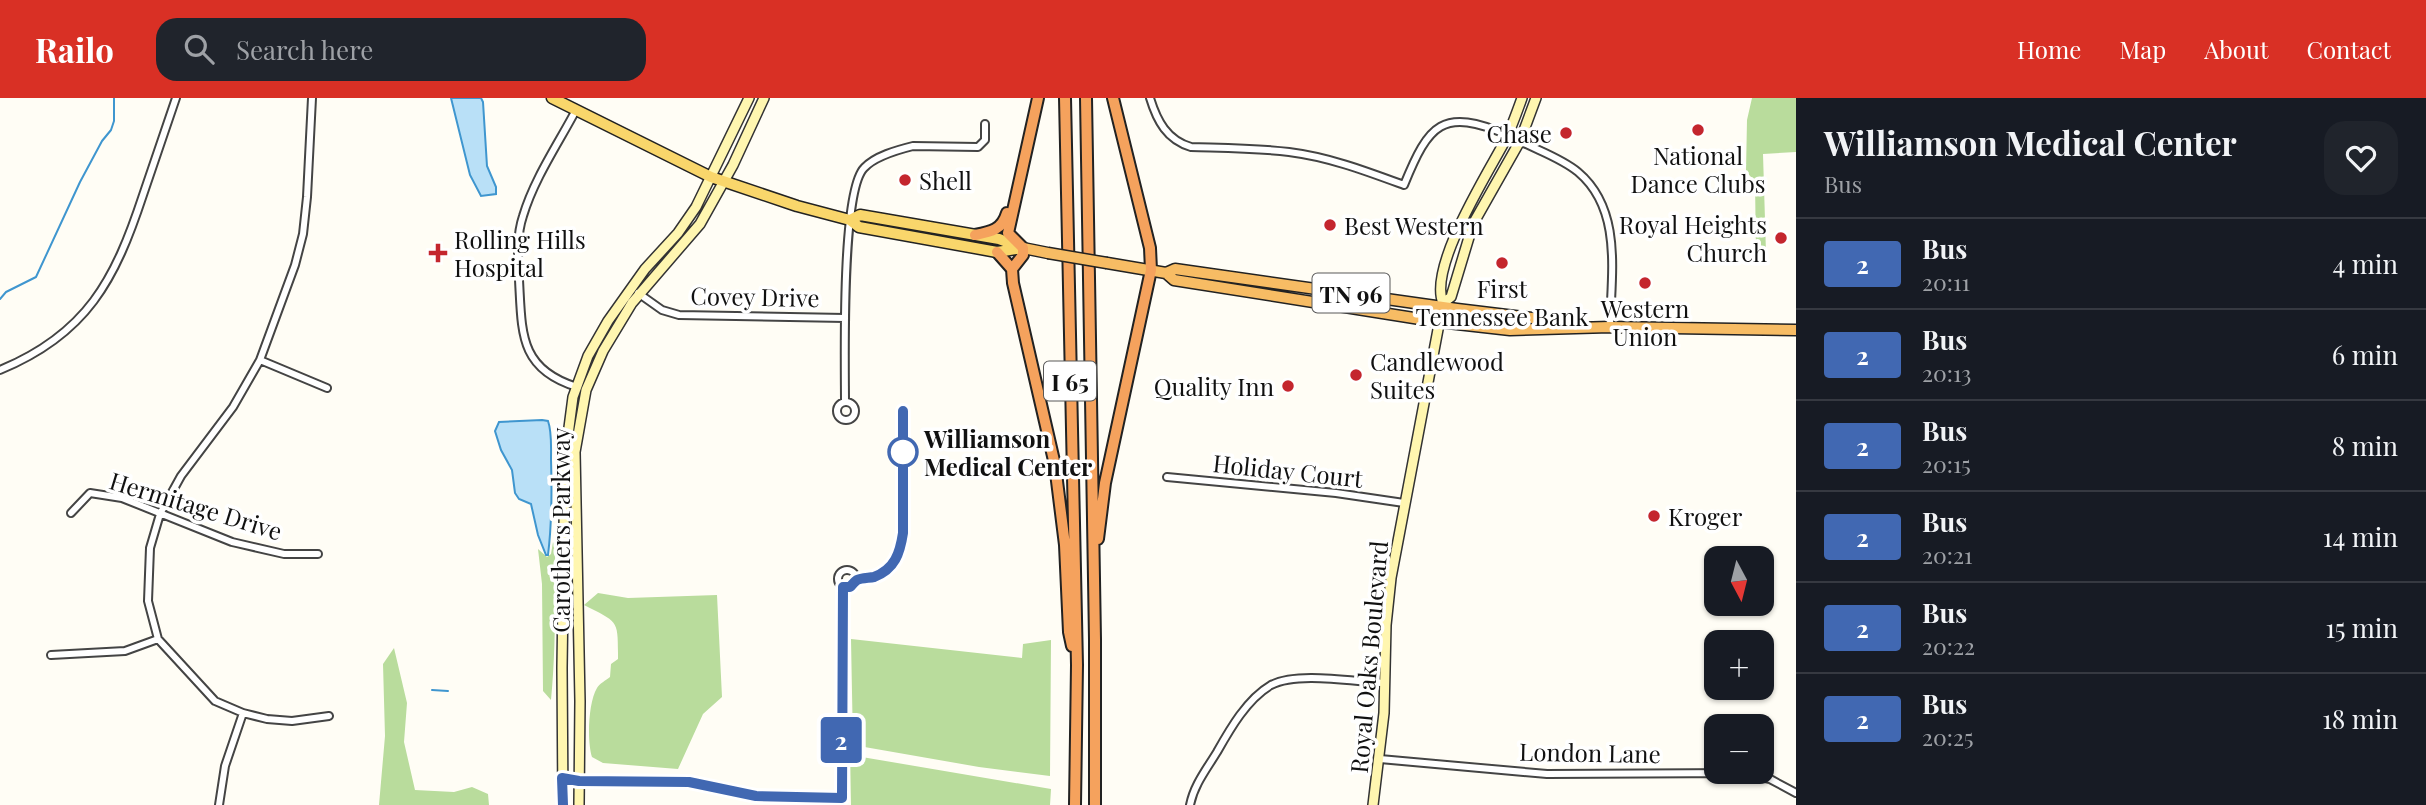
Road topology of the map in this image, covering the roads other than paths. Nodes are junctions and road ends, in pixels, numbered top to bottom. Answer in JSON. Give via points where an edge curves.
{"nodes":[{"id":1,"x":176,"y":98,"type":"edge"},
{"id":2,"x":313,"y":98,"type":"edge"},
{"id":3,"x":552,"y":98,"type":"edge"},
{"id":4,"x":749,"y":98,"type":"edge"},
{"id":5,"x":764,"y":98,"type":"edge"},
{"id":6,"x":1038,"y":98,"type":"edge"},
{"id":7,"x":1065,"y":98,"type":"edge"},
{"id":8,"x":1086,"y":98,"type":"edge"},
{"id":9,"x":1113,"y":98,"type":"edge"},
{"id":10,"x":1150,"y":98,"type":"edge"},
{"id":11,"x":1522,"y":98,"type":"edge"},
{"id":12,"x":1536,"y":98,"type":"edge"},
{"id":13,"x":576,"y":110,"type":"junction"},
{"id":14,"x":985,"y":124,"type":"dead end"},
{"id":15,"x":1508,"y":135,"type":"junction"},
{"id":16,"x":1520,"y":141,"type":"junction"},
{"id":17,"x":711,"y":177,"type":"junction"},
{"id":18,"x":724,"y":182,"type":"junction"},
{"id":19,"x":1013,"y":202,"type":"junction"},
{"id":20,"x":850,"y":220,"type":"junction"},
{"id":21,"x":975,"y":235,"type":"junction"},
{"id":22,"x":1023,"y":248,"type":"junction"},
{"id":23,"x":997,"y":252,"type":"junction"},
{"id":24,"x":1012,"y":269,"type":"junction"},
{"id":25,"x":1151,"y":270,"type":"junction"},
{"id":26,"x":1166,"y":273,"type":"junction"},
{"id":27,"x":635,"y":291,"type":"junction"},
{"id":28,"x":1443,"y":305,"type":"junction"},
{"id":29,"x":845,"y":318,"type":"junction"},
{"id":30,"x":1439,"y":322,"type":"junction"},
{"id":31,"x":1610,"y":327,"type":"junction"},
{"id":32,"x":1796,"y":330,"type":"edge"},
{"id":33,"x":260,"y":360,"type":"junction"},
{"id":34,"x":0,"y":370,"type":"edge"},
{"id":35,"x":327,"y":388,"type":"dead end"},
{"id":36,"x":581,"y":388,"type":"junction"},
{"id":37,"x":845,"y":402,"type":"dead end"},
{"id":38,"x":1167,"y":477,"type":"dead end"},
{"id":39,"x":1404,"y":503,"type":"junction"},
{"id":40,"x":71,"y":513,"type":"dead end"},
{"id":41,"x":160,"y":513,"type":"junction"},
{"id":42,"x":318,"y":554,"type":"dead end"},
{"id":43,"x":843,"y":587,"type":"dead end"},
{"id":44,"x":158,"y":639,"type":"junction"},
{"id":45,"x":1095,"y":639,"type":"junction"},
{"id":46,"x":51,"y":655,"type":"dead end"},
{"id":47,"x":1077,"y":665,"type":"junction"},
{"id":48,"x":1385,"y":683,"type":"junction"},
{"id":49,"x":243,"y":713,"type":"junction"},
{"id":50,"x":329,"y":716,"type":"dead end"},
{"id":51,"x":1380,"y":759,"type":"junction"},
{"id":52,"x":579,"y":781,"type":"junction"},
{"id":53,"x":562,"y":782,"type":"junction"},
{"id":54,"x":1796,"y":793,"type":"edge"},
{"id":55,"x":841,"y":801,"type":"edge"},
{"id":56,"x":219,"y":805,"type":"edge"},
{"id":57,"x":563,"y":805,"type":"edge"},
{"id":58,"x":579,"y":805,"type":"edge"},
{"id":59,"x":1075,"y":805,"type":"edge"},
{"id":60,"x":1095,"y":805,"type":"edge"},
{"id":61,"x":1190,"y":805,"type":"edge"},
{"id":62,"x":1373,"y":805,"type":"edge"}],
"edges":[{"from":1,"to":34,"type":"street","via":[[136,218],[110,279],[65,332]]},
{"from":2,"to":33,"type":"street","via":[[303,234]]},
{"from":3,"to":13,"type":"main road"},
{"from":4,"to":17,"type":"main road","name":"Carothers Parkway"},
{"from":5,"to":18,"type":"main road","name":"Carothers Parkway"},
{"from":6,"to":19,"type":"highway"},
{"from":7,"to":47,"type":"highway","number":"I 65"},
{"from":8,"to":45,"type":"highway","number":"I 65"},
{"from":9,"to":25,"type":"highway","via":[[1150,248]]},
{"from":10,"to":15,"type":"street","via":[[1164,129],[1181,144],[1291,152],[1362,169],[1404,185],[1426,138],[1446,124],[1476,123]]},
{"from":11,"to":15,"type":"main road"},
{"from":12,"to":16,"type":"main road"},
{"from":13,"to":17,"type":"main road"},
{"from":13,"to":36,"type":"street","via":[[528,201],[518,257],[522,333],[528,352],[541,370]]},
{"from":14,"to":20,"type":"street","via":[[985,140],[978,147],[912,146],[864,167],[855,184]]},
{"from":15,"to":16,"type":"main road"},
{"from":15,"to":28,"type":"main road","via":[[1453,244],[1439,295]]},
{"from":16,"to":28,"type":"main road","via":[[1481,208],[1451,297]]},
{"from":16,"to":31,"type":"street","via":[[1578,172],[1600,200],[1611,237]]},
{"from":17,"to":18,"type":"main road"},
{"from":17,"to":27,"type":"main road","name":"Carothers Parkway","via":[[687,221]]},
{"from":18,"to":20,"type":"main road"},
{"from":18,"to":27,"type":"main road","name":"Carothers Parkway","via":[[691,237]]},
{"from":19,"to":21,"type":"highway","via":[[1000,227]]},
{"from":19,"to":22,"type":"highway","via":[[1008,233]]},
{"from":20,"to":21,"type":"main road","via":[[860,215]]},
{"from":20,"to":23,"type":"main road","via":[[859,228]]},
{"from":20,"to":29,"type":"street"},
{"from":21,"to":22,"type":"main road"},
{"from":22,"to":23,"type":"main road"},
{"from":22,"to":24,"type":"highway","via":[[1023,256]]},
{"from":22,"to":25,"type":"highway","number":"TN 96","bridge":true},
{"from":23,"to":24,"type":"highway"},
{"from":24,"to":47,"type":"highway","via":[[1057,477],[1069,632]]},
{"from":25,"to":26,"type":"highway","number":"TN 96"},
{"from":25,"to":45,"type":"highway","via":[[1105,483],[1098,537]]},
{"from":26,"to":28,"type":"highway","number":"TN 96","via":[[1175,269]]},
{"from":26,"to":30,"type":"highway","number":"TN 96","via":[[1174,280]]},
{"from":27,"to":29,"type":"street","name":"Covey Drive","via":[[662,310],[679,315]]},
{"from":27,"to":36,"type":"main road","name":"Carothers Parkway","via":[[597,340]]},
{"from":28,"to":30,"type":"main road","name":"Royal Oaks Boulevard"},
{"from":28,"to":31,"type":"highway","number":"TN 96"},
{"from":29,"to":37,"type":"street"},
{"from":30,"to":31,"type":"highway","number":"TN 96","via":[[1510,330]]},
{"from":30,"to":39,"type":"main road","name":"Royal Oaks Boulevard"},
{"from":31,"to":32,"type":"highway","number":"TN 96"},
{"from":33,"to":35,"type":"street"},
{"from":33,"to":41,"type":"street"},
{"from":36,"to":52,"type":"main road","name":"Carothers Parkway","via":[[575,452]]},
{"from":36,"to":53,"type":"main road","name":"Carothers Parkway","via":[[568,418],[565,458]]},
{"from":38,"to":39,"type":"street","name":"Holiday Court"},
{"from":39,"to":48,"type":"main road","name":"Royal Oaks Boulevard","via":[[1386,625]]},
{"from":40,"to":41,"type":"street","name":"Hermitage Drive","via":[[90,493],[122,498]]},
{"from":41,"to":42,"type":"street","name":"Hermitage Drive","via":[[232,542],[284,554]]},
{"from":41,"to":44,"type":"street","via":[[150,548],[148,601]]},
{"from":43,"to":55,"type":"street"},
{"from":44,"to":46,"type":"street","via":[[125,652]]},
{"from":44,"to":49,"type":"street","via":[[215,702]]},
{"from":45,"to":60,"type":"highway","number":"I 65"},
{"from":47,"to":59,"type":"highway","number":"I 65"},
{"from":48,"to":51,"type":"main road","name":"Royal Oaks Boulevard"},
{"from":48,"to":61,"type":"street","via":[[1302,679],[1272,685],[1251,702],[1221,744],[1194,788]]},
{"from":49,"to":50,"type":"street","via":[[292,721]]},
{"from":49,"to":56,"type":"street","via":[[225,766]]},
{"from":51,"to":54,"type":"street","name":"London Lane","via":[[1546,774],[1740,773],[1770,779]]},
{"from":51,"to":62,"type":"main road","name":"Royal Oaks Boulevard"},
{"from":52,"to":53,"type":"street"},
{"from":52,"to":55,"type":"street","via":[[689,782],[756,796]]},
{"from":52,"to":58,"type":"main road","name":"Carothers Parkway"},
{"from":53,"to":57,"type":"main road","name":"Carothers Parkway"}]}
